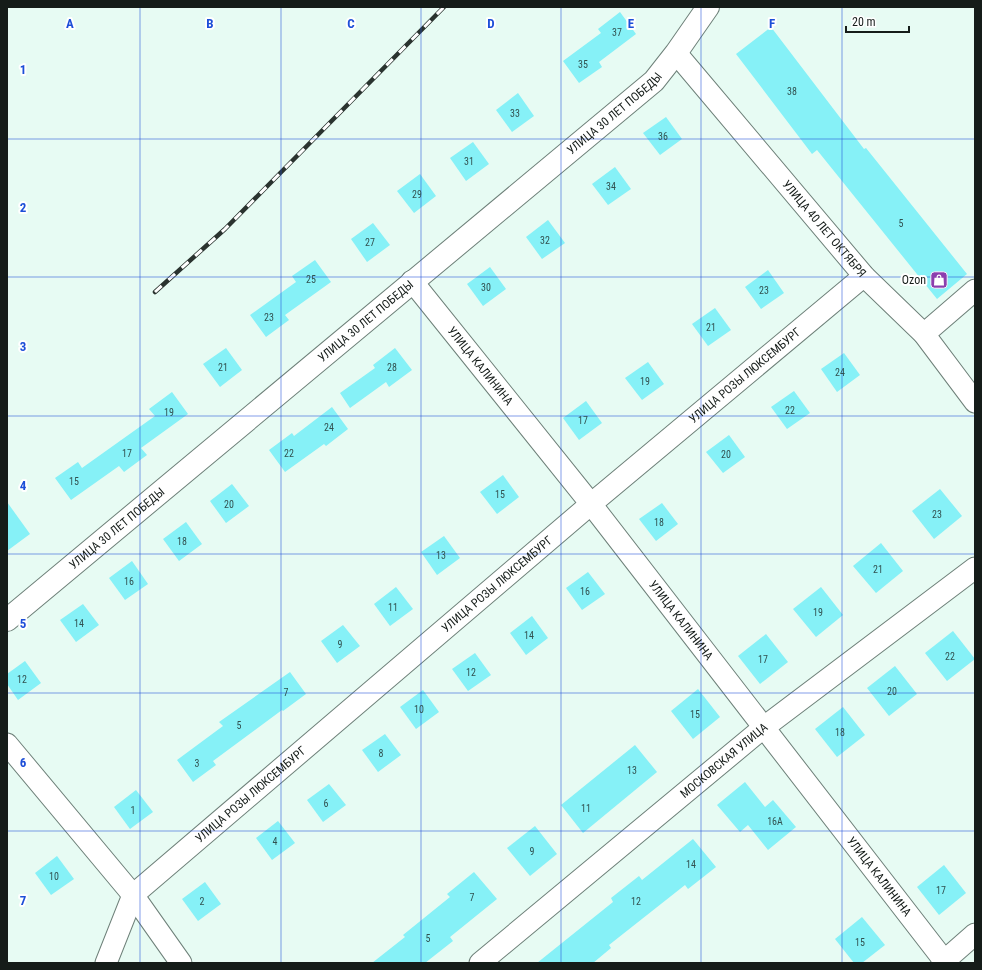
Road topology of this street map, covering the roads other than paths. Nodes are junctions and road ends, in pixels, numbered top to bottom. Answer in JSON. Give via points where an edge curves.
{"nodes":[{"id":1,"x":708,"y":7,"type":"edge"},
{"id":2,"x":676,"y":53,"type":"junction"},
{"id":3,"x":864,"y":276,"type":"junction"},
{"id":4,"x":412,"y":281,"type":"junction"},
{"id":5,"x":975,"y":290,"type":"edge"},
{"id":6,"x":924,"y":334,"type":"junction"},
{"id":7,"x":975,"y":402,"type":"edge"},
{"id":8,"x":590,"y":504,"type":"junction"},
{"id":9,"x":975,"y":568,"type":"edge"},
{"id":10,"x":7,"y":620,"type":"edge"},
{"id":11,"x":763,"y":728,"type":"junction"},
{"id":12,"x":7,"y":744,"type":"edge"},
{"id":13,"x":133,"y":895,"type":"junction"},
{"id":14,"x":975,"y":934,"type":"edge"},
{"id":15,"x":944,"y":962,"type":"edge"},
{"id":16,"x":106,"y":963,"type":"edge"},
{"id":17,"x":181,"y":963,"type":"edge"},
{"id":18,"x":480,"y":963,"type":"edge"}],
"edges":[{"from":1,"to":2,"type":"main road","name":"УЛИЦА 30 ЛЕТ ПОБЕДЫ"},
{"from":2,"to":3,"type":"street","name":"УЛИЦА 40 ЛЕТ ОКТЯБРЯ"},
{"from":2,"to":4,"type":"main road","name":"УЛИЦА 30 ЛЕТ ПОБЕДЫ","via":[[654,81]]},
{"from":3,"to":6,"type":"street","name":"УЛИЦА 40 ЛЕТ ОКТЯБРЯ"},
{"from":3,"to":8,"type":"street","name":"УЛИЦА РОЗЫ ЛЮКСЕМБУРГ"},
{"from":4,"to":8,"type":"street","name":"УЛИЦА КАЛИНИНА"},
{"from":4,"to":10,"type":"main road","name":"УЛИЦА 30 ЛЕТ ПОБЕДЫ"},
{"from":5,"to":6,"type":"street"},
{"from":6,"to":7,"type":"street","name":"УЛИЦА 40 ЛЕТ ОКТЯБРЯ"},
{"from":8,"to":11,"type":"street","name":"УЛИЦА КАЛИНИНА"},
{"from":8,"to":13,"type":"street","name":"УЛИЦА РОЗЫ ЛЮКСЕМБУРГ"},
{"from":9,"to":11,"type":"street","name":"МОСКОВСКАЯ УЛИЦА"},
{"from":11,"to":15,"type":"street","name":"УЛИЦА КАЛИНИНА"},
{"from":11,"to":18,"type":"street","name":"МОСКОВСКАЯ УЛИЦА"},
{"from":12,"to":13,"type":"street"},
{"from":13,"to":16,"type":"street"},
{"from":13,"to":17,"type":"street"},
{"from":14,"to":15,"type":"street"}]}
